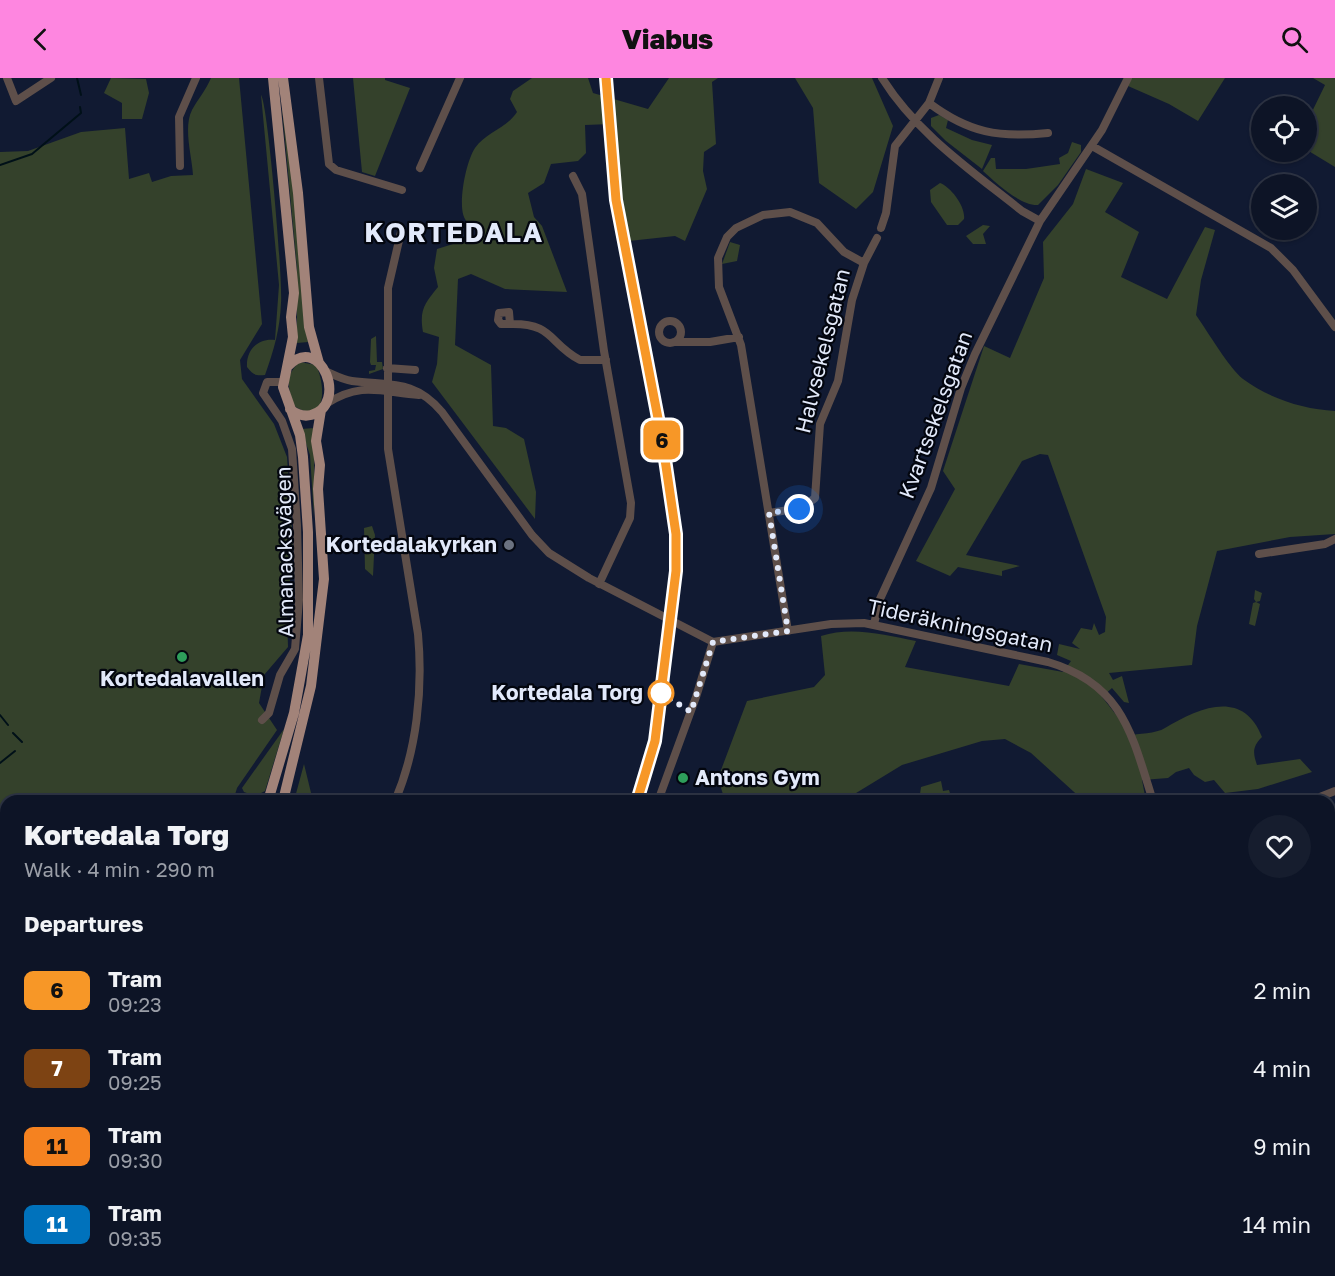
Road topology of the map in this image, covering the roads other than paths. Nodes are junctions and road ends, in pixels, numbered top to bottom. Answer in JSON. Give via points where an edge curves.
{"nodes":[{"id":1,"x":7,"y":78,"type":"edge"},
{"id":2,"x":51,"y":78,"type":"edge"},
{"id":3,"x":196,"y":78,"type":"edge"},
{"id":4,"x":273,"y":78,"type":"edge"},
{"id":5,"x":283,"y":78,"type":"edge"},
{"id":6,"x":319,"y":78,"type":"edge"},
{"id":7,"x":460,"y":78,"type":"edge"},
{"id":8,"x":882,"y":78,"type":"edge"},
{"id":9,"x":1128,"y":78,"type":"edge"},
{"id":10,"x":937,"y":79,"type":"edge"},
{"id":11,"x":929,"y":103,"type":"junction"},
{"id":12,"x":914,"y":120,"type":"junction"},
{"id":13,"x":1048,"y":133,"type":"dead end"},
{"id":14,"x":1092,"y":146,"type":"junction"},
{"id":15,"x":180,"y":166,"type":"dead end"},
{"id":16,"x":420,"y":168,"type":"dead end"},
{"id":17,"x":573,"y":176,"type":"dead end"},
{"id":18,"x":402,"y":190,"type":"dead end"},
{"id":19,"x":1040,"y":221,"type":"junction"},
{"id":20,"x":881,"y":228,"type":"dead end"},
{"id":21,"x":401,"y":232,"type":"dead end"},
{"id":22,"x":877,"y":238,"type":"dead end"},
{"id":23,"x":864,"y":262,"type":"junction"},
{"id":24,"x":510,"y":324,"type":"dead end"},
{"id":25,"x":1335,"y":327,"type":"edge"},
{"id":26,"x":739,"y":337,"type":"junction"},
{"id":27,"x":674,"y":342,"type":"dead end"},
{"id":28,"x":606,"y":360,"type":"junction"},
{"id":29,"x":288,"y":366,"type":"junction"},
{"id":30,"x":322,"y":367,"type":"junction"},
{"id":31,"x":387,"y":368,"type":"junction"},
{"id":32,"x":415,"y":370,"type":"dead end"},
{"id":33,"x":283,"y":382,"type":"junction"},
{"id":34,"x":387,"y":386,"type":"junction"},
{"id":35,"x":323,"y":407,"type":"junction"},
{"id":36,"x":290,"y":409,"type":"junction"},
{"id":37,"x":769,"y":513,"type":"junction"},
{"id":38,"x":1335,"y":539,"type":"edge"},
{"id":39,"x":1260,"y":554,"type":"dead end"},
{"id":40,"x":599,"y":584,"type":"junction"},
{"id":41,"x":874,"y":624,"type":"junction"},
{"id":42,"x":788,"y":631,"type":"junction"},
{"id":43,"x":713,"y":642,"type":"junction"},
{"id":44,"x":262,"y":720,"type":"dead end"},
{"id":45,"x":270,"y":795,"type":"edge"},
{"id":46,"x":284,"y":795,"type":"edge"},
{"id":47,"x":397,"y":795,"type":"edge"},
{"id":48,"x":660,"y":795,"type":"edge"},
{"id":49,"x":1151,"y":795,"type":"edge"}],
"edges":[{"from":1,"to":2,"type":"street","via":[[16,101]]},
{"from":3,"to":15,"type":"street","via":[[179,117]]},
{"from":4,"to":29,"type":"main road","via":[[294,293]]},
{"from":5,"to":30,"type":"main road","name":"Almanacksvägen","via":[[291,123],[309,327]]},
{"from":6,"to":18,"type":"street","via":[[329,164],[336,170]]},
{"from":7,"to":16,"type":"street"},
{"from":8,"to":12,"type":"street"},
{"from":9,"to":14,"type":"street","name":"Kvartsekelsgatan"},
{"from":10,"to":11,"type":"street"},
{"from":11,"to":12,"type":"street"},
{"from":11,"to":13,"type":"street","via":[[969,128],[1015,137]]},
{"from":12,"to":19,"type":"street","via":[[947,151]]},
{"from":12,"to":20,"type":"street","via":[[895,146]]},
{"from":14,"to":19,"type":"street","name":"Kvartsekelsgatan"},
{"from":14,"to":25,"type":"street","via":[[1271,248],[1293,270]]},
{"from":17,"to":28,"type":"street","via":[[582,194]]},
{"from":19,"to":41,"type":"street","name":"Kvartsekelsgatan","via":[[963,384],[931,488],[880,599]]},
{"from":21,"to":31,"type":"street","via":[[388,288]]},
{"from":22,"to":23,"type":"street","name":"Halvsekelsgatan"},
{"from":23,"to":26,"type":"street","via":[[844,252],[817,224],[801,214],[778,212],[744,224],[727,237],[717,267],[719,287]]},
{"from":23,"to":37,"type":"street","name":"Halvsekelsgatan","via":[[850,309],[838,381],[819,430],[815,498],[802,508]]},
{"from":24,"to":28,"type":"street","via":[[540,328],[580,360]]},
{"from":26,"to":27,"type":"street"},
{"from":26,"to":37,"type":"street"},
{"from":28,"to":40,"type":"street","via":[[632,509]]},
{"from":29,"to":30,"type":"main road","via":[[304,357]]},
{"from":29,"to":33,"type":"main road"},
{"from":30,"to":34,"type":"street","via":[[351,381]]},
{"from":30,"to":35,"type":"main road","name":"Almanacksvägen","via":[[329,387]]},
{"from":31,"to":32,"type":"street"},
{"from":31,"to":34,"type":"street"},
{"from":33,"to":36,"type":"main road","name":"Almanacksvägen","via":[[284,398]]},
{"from":33,"to":44,"type":"street","via":[[267,382],[263,393],[282,421],[292,449],[299,600],[295,649],[280,675],[269,713]]},
{"from":34,"to":35,"type":"street","via":[[358,389]]},
{"from":34,"to":40,"type":"street","via":[[420,394],[442,412],[542,546]]},
{"from":34,"to":47,"type":"street","via":[[388,448],[419,648],[413,741]]},
{"from":35,"to":36,"type":"main road","via":[[304,416]]},
{"from":35,"to":46,"type":"main road","name":"Almanacksvägen","via":[[316,441],[324,579],[311,686]]},
{"from":36,"to":45,"type":"main road","name":"Almanacksvägen","via":[[300,435],[305,480],[308,635],[294,713]]},
{"from":37,"to":42,"type":"street"},
{"from":38,"to":39,"type":"street"},
{"from":40,"to":43,"type":"street"},
{"from":41,"to":42,"type":"street","name":"Tideräkningsgatan","via":[[838,623]]},
{"from":41,"to":49,"type":"street","name":"Tideräkningsgatan","via":[[1048,662],[1088,679],[1114,702],[1127,723]]},
{"from":42,"to":43,"type":"street","name":"Tideräkningsgatan"},
{"from":43,"to":48,"type":"street"}]}
